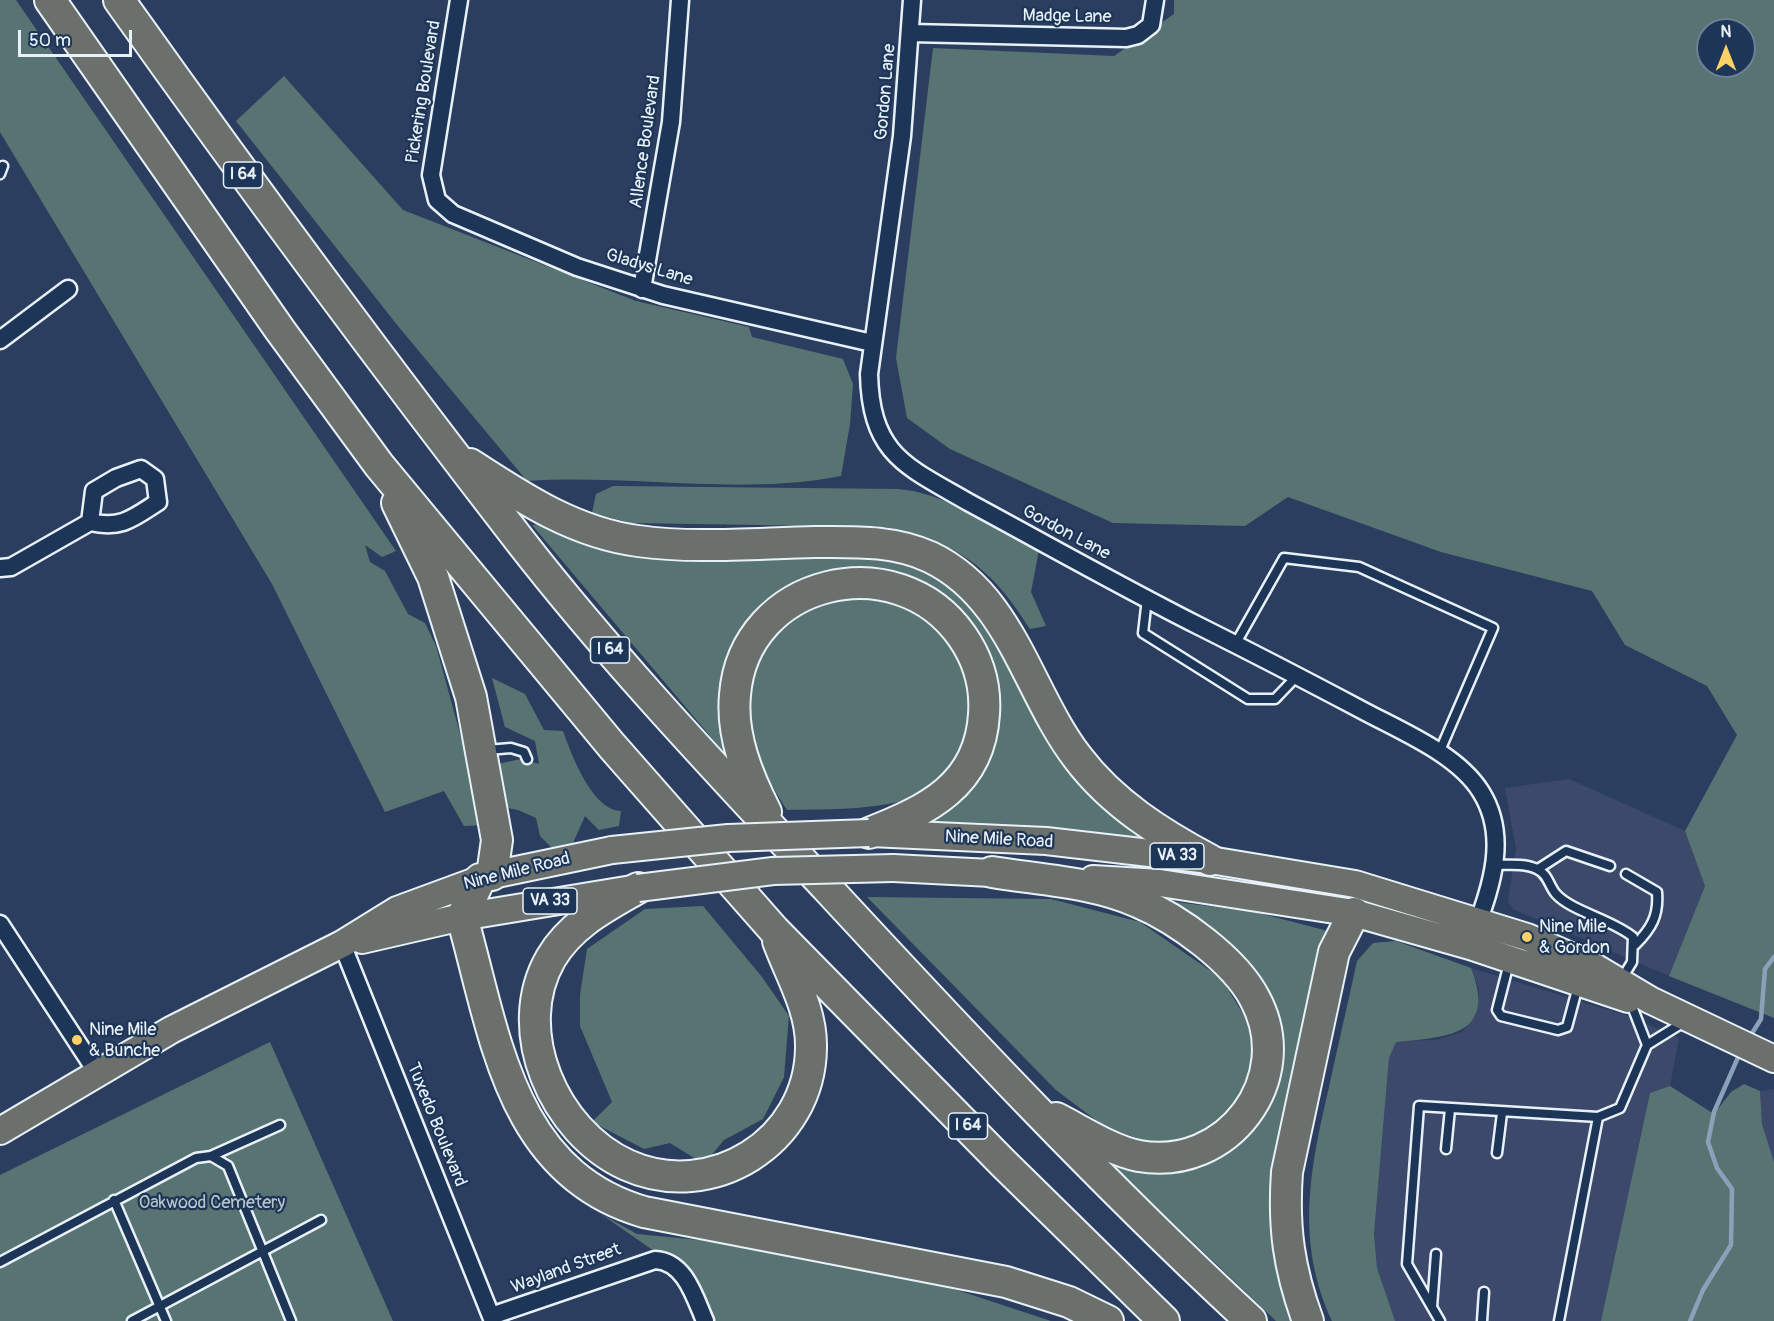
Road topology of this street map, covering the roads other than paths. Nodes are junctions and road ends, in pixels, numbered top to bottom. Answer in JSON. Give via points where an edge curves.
{"nodes":[{"id":1,"x":50,"y":0,"type":"edge"},
{"id":2,"x":119,"y":0,"type":"edge"},
{"id":3,"x":459,"y":0,"type":"edge"},
{"id":4,"x":680,"y":0,"type":"edge"},
{"id":5,"x":912,"y":0,"type":"edge"},
{"id":6,"x":1155,"y":0,"type":"edge"},
{"id":7,"x":911,"y":33,"type":"junction"},
{"id":8,"x":433,"y":191,"type":"joint"},
{"id":9,"x":68,"y":289,"type":"dead end"},
{"id":10,"x":642,"y":289,"type":"junction"},
{"id":11,"x":0,"y":340,"type":"edge"},
{"id":12,"x":872,"y":343,"type":"junction"},
{"id":13,"x":456,"y":455,"type":"junction"},
{"id":14,"x":379,"y":465,"type":"junction"},
{"id":15,"x":90,"y":522,"type":"dead end"},
{"id":16,"x":0,"y":568,"type":"edge"},
{"id":17,"x":1147,"y":598,"type":"junction"},
{"id":18,"x":1236,"y":643,"type":"junction"},
{"id":19,"x":1297,"y":676,"type":"junction"},
{"id":20,"x":480,"y":751,"type":"junction"},
{"id":21,"x":1439,"y":753,"type":"junction"},
{"id":22,"x":527,"y":759,"type":"dead end"},
{"id":23,"x":869,"y":833,"type":"junction"},
{"id":24,"x":777,"y":834,"type":"junction"},
{"id":25,"x":1210,"y":860,"type":"junction"},
{"id":26,"x":1495,"y":865,"type":"junction"},
{"id":27,"x":1610,"y":866,"type":"dead end"},
{"id":28,"x":1538,"y":869,"type":"junction"},
{"id":29,"x":992,"y":872,"type":"junction"},
{"id":30,"x":1626,"y":874,"type":"dead end"},
{"id":31,"x":486,"y":877,"type":"junction"},
{"id":32,"x":638,"y":888,"type":"junction"},
{"id":33,"x":1354,"y":913,"type":"junction"},
{"id":34,"x":462,"y":917,"type":"junction"},
{"id":35,"x":1478,"y":921,"type":"junction"},
{"id":36,"x":0,"y":924,"type":"edge"},
{"id":37,"x":774,"y":930,"type":"junction"},
{"id":38,"x":342,"y":944,"type":"junction"},
{"id":39,"x":1635,"y":945,"type":"junction"},
{"id":40,"x":1470,"y":946,"type":"junction"},
{"id":41,"x":1510,"y":960,"type":"junction"},
{"id":42,"x":1579,"y":982,"type":"junction"},
{"id":43,"x":1633,"y":994,"type":"junction"},
{"id":44,"x":1690,"y":1018,"type":"junction"},
{"id":45,"x":1647,"y":1045,"type":"junction"},
{"id":46,"x":1755,"y":1050,"type":"edge"},
{"id":47,"x":98,"y":1074,"type":"junction"},
{"id":48,"x":1036,"y":1108,"type":"junction"},
{"id":49,"x":1450,"y":1109,"type":"junction"},
{"id":50,"x":1502,"y":1113,"type":"junction"},
{"id":51,"x":1598,"y":1117,"type":"junction"},
{"id":52,"x":280,"y":1125,"type":"dead end"},
{"id":53,"x":0,"y":1131,"type":"edge"},
{"id":54,"x":1446,"y":1149,"type":"dead end"},
{"id":55,"x":1497,"y":1153,"type":"dead end"},
{"id":56,"x":212,"y":1156,"type":"junction"},
{"id":57,"x":114,"y":1200,"type":"junction"},
{"id":58,"x":321,"y":1220,"type":"dead end"},
{"id":59,"x":262,"y":1250,"type":"junction"},
{"id":60,"x":1436,"y":1254,"type":"dead end"},
{"id":61,"x":0,"y":1262,"type":"edge"},
{"id":62,"x":1484,"y":1292,"type":"dead end"},
{"id":63,"x":159,"y":1306,"type":"junction"},
{"id":64,"x":1432,"y":1308,"type":"junction"},
{"id":65,"x":492,"y":1319,"type":"edge"},
{"id":66,"x":132,"y":1321,"type":"edge"},
{"id":67,"x":166,"y":1321,"type":"edge"},
{"id":68,"x":291,"y":1321,"type":"edge"},
{"id":69,"x":705,"y":1321,"type":"edge"},
{"id":70,"x":1108,"y":1321,"type":"edge"},
{"id":71,"x":1164,"y":1321,"type":"edge"},
{"id":72,"x":1251,"y":1321,"type":"edge"},
{"id":73,"x":1308,"y":1321,"type":"edge"},
{"id":74,"x":1440,"y":1321,"type":"edge"},
{"id":75,"x":1482,"y":1321,"type":"edge"},
{"id":76,"x":1558,"y":1321,"type":"edge"}],
"edges":[{"from":1,"to":14,"type":"highway","number":"I 64"},
{"from":2,"to":13,"type":"highway","number":"I 64","via":[[267,208]]},
{"from":3,"to":8,"type":"street","name":"Pickering Boulevard","via":[[431,175]]},
{"from":4,"to":10,"type":"street","name":"Allence Boulevard","via":[[671,122]]},
{"from":5,"to":7,"type":"street","name":"Gordon Lane"},
{"from":6,"to":7,"type":"street","name":"Madge Lane","via":[[1151,25],[1126,38]]},
{"from":7,"to":12,"type":"street","name":"Gordon Lane","via":[[896,189]]},
{"from":8,"to":10,"type":"street","name":"Gladys Lane","via":[[453,214],[578,267]]},
{"from":9,"to":11,"type":"street"},
{"from":10,"to":12,"type":"street","name":"Gladys Lane"},
{"from":12,"to":17,"type":"street","name":"Gordon Lane","via":[[872,413],[880,435],[900,460],[968,502]]},
{"from":13,"to":24,"type":"highway","number":"I 64","via":[[522,543],[639,685]]},
{"from":13,"to":25,"type":"highway","via":[[563,520],[615,537],[656,543],[866,542],[907,548],[938,561],[985,599],[1057,727],[1085,767],[1133,812]]},
{"from":14,"to":20,"type":"highway","via":[[433,577],[471,697]]},
{"from":14,"to":37,"type":"highway","number":"I 64","via":[[612,746]]},
{"from":15,"to":16,"type":"street","via":[[11,567]]},
{"from":17,"to":18,"type":"street","name":"Gordon Lane"},
{"from":17,"to":19,"type":"lane","via":[[1143,633],[1248,699],[1275,699]]},
{"from":18,"to":19,"type":"street","name":"Gordon Lane"},
{"from":18,"to":21,"type":"lane","via":[[1284,558],[1359,567],[1493,628]]},
{"from":19,"to":21,"type":"street","name":"Gordon Lane"},
{"from":20,"to":22,"type":"lane","via":[[512,747],[524,752]]},
{"from":20,"to":31,"type":"highway","via":[[497,840]]},
{"from":21,"to":26,"type":"street","name":"Gordon Lane","via":[[1457,764],[1485,798],[1494,819]]},
{"from":23,"to":24,"type":"highway","via":[[929,807],[960,778],[979,743],[984,695],[975,658],[944,615],[900,589],[858,582],[825,587],[783,608],[753,641],[740,669],[734,710],[741,753]]},
{"from":23,"to":25,"type":"main road","name":"Nine Mile Road","number":"VA 33","via":[[1046,841]]},
{"from":23,"to":31,"type":"main road","name":"Nine Mile Road","number":"VA 33","bridge":true,"via":[[728,838],[612,850]]},
{"from":24,"to":48,"type":"highway","number":"I 64"},
{"from":25,"to":35,"type":"main road","name":"Nine Mile Road","number":"VA 33","via":[[1355,885]]},
{"from":26,"to":28,"type":"lane"},
{"from":26,"to":35,"type":"street","name":"Gordon Lane"},
{"from":27,"to":28,"type":"lane","via":[[1566,851]]},
{"from":28,"to":39,"type":"lane","via":[[1557,894],[1623,929],[1633,937]]},
{"from":29,"to":32,"type":"main road","name":"Nine Mile Road","number":"VA 33","bridge":true,"via":[[893,868],[773,871]]},
{"from":29,"to":33,"type":"main road","name":"Nine Mile Road","number":"VA 33","via":[[1161,884]]},
{"from":29,"to":48,"type":"highway","via":[[1115,892],[1177,924],[1237,973],[1256,1000],[1268,1040],[1264,1081],[1252,1108],[1229,1134],[1196,1152],[1176,1157],[1138,1155],[1114,1148]]},
{"from":30,"to":39,"type":"lane","via":[[1657,892],[1658,909],[1650,931]]},
{"from":31,"to":34,"type":"highway"},
{"from":31,"to":38,"type":"main road","name":"Nine Mile Road","number":"VA 33","via":[[397,910]]},
{"from":32,"to":34,"type":"main road","name":"Nine Mile Road","number":"VA 33"},
{"from":32,"to":37,"type":"highway","via":[[580,924],[552,957],[536,997],[534,1029],[547,1078],[564,1109],[603,1151],[645,1171],[698,1176],[736,1165],[766,1146],[793,1112],[807,1080],[811,1036],[803,1002]]},
{"from":33,"to":40,"type":"main road","name":"Nine Mile Road","number":"VA 33"},
{"from":33,"to":73,"type":"highway","via":[[1334,952],[1287,1172],[1287,1245],[1296,1289]]},
{"from":34,"to":38,"type":"main road","name":"Nine Mile Road","number":"VA 33"},
{"from":34,"to":70,"type":"highway","via":[[507,1077],[532,1130],[577,1179],[607,1198],[644,1212],[1006,1282],[1069,1302]]},
{"from":35,"to":40,"type":"street","name":"Gordon Lane"},
{"from":35,"to":43,"type":"main road","name":"Nine Mile Road","number":"VA 33","via":[[1591,965]]},
{"from":36,"to":47,"type":"street"},
{"from":37,"to":71,"type":"highway","number":"I 64"},
{"from":38,"to":47,"type":"main road","name":"Nine Mile Road","number":"VA 33","via":[[236,996]]},
{"from":38,"to":65,"type":"street","name":"Tuxedo Boulevard"},
{"from":39,"to":43,"type":"lane"},
{"from":40,"to":41,"type":"main road","name":"Nine Mile Road","number":"VA 33"},
{"from":41,"to":42,"type":"main road","name":"Nine Mile Road","number":"VA 33"},
{"from":41,"to":42,"type":"lane","via":[[1497,1010],[1501,1016],[1558,1030],[1567,1027]]},
{"from":42,"to":43,"type":"main road","name":"Nine Mile Road","number":"VA 33"},
{"from":43,"to":44,"type":"main road","name":"Nine Mile Road","number":"VA 33"},
{"from":43,"to":45,"type":"lane"},
{"from":44,"to":45,"type":"lane"},
{"from":44,"to":46,"type":"main road","name":"Nine Mile Road","number":"VA 33"},
{"from":45,"to":51,"type":"lane","via":[[1620,1108]]},
{"from":47,"to":53,"type":"main road","name":"Nine Mile Road","number":"VA 33"},
{"from":48,"to":72,"type":"highway","number":"I 64","via":[[1119,1195]]},
{"from":49,"to":50,"type":"lane"},
{"from":49,"to":54,"type":"lane"},
{"from":49,"to":64,"type":"lane","via":[[1419,1106],[1407,1264]]},
{"from":50,"to":51,"type":"lane"},
{"from":50,"to":55,"type":"lane"},
{"from":51,"to":76,"type":"lane"},
{"from":52,"to":56,"type":"lane"},
{"from":56,"to":57,"type":"lane","via":[[196,1158]]},
{"from":56,"to":59,"type":"lane","via":[[228,1166]]},
{"from":57,"to":61,"type":"lane"},
{"from":57,"to":63,"type":"lane"},
{"from":58,"to":59,"type":"lane"},
{"from":59,"to":63,"type":"lane"},
{"from":59,"to":68,"type":"lane"},
{"from":60,"to":64,"type":"lane"},
{"from":62,"to":75,"type":"lane"},
{"from":63,"to":66,"type":"lane"},
{"from":63,"to":67,"type":"lane"},
{"from":64,"to":74,"type":"lane"},
{"from":65,"to":69,"type":"street","name":"Wayland Street","via":[[662,1260],[680,1271]]}]}
